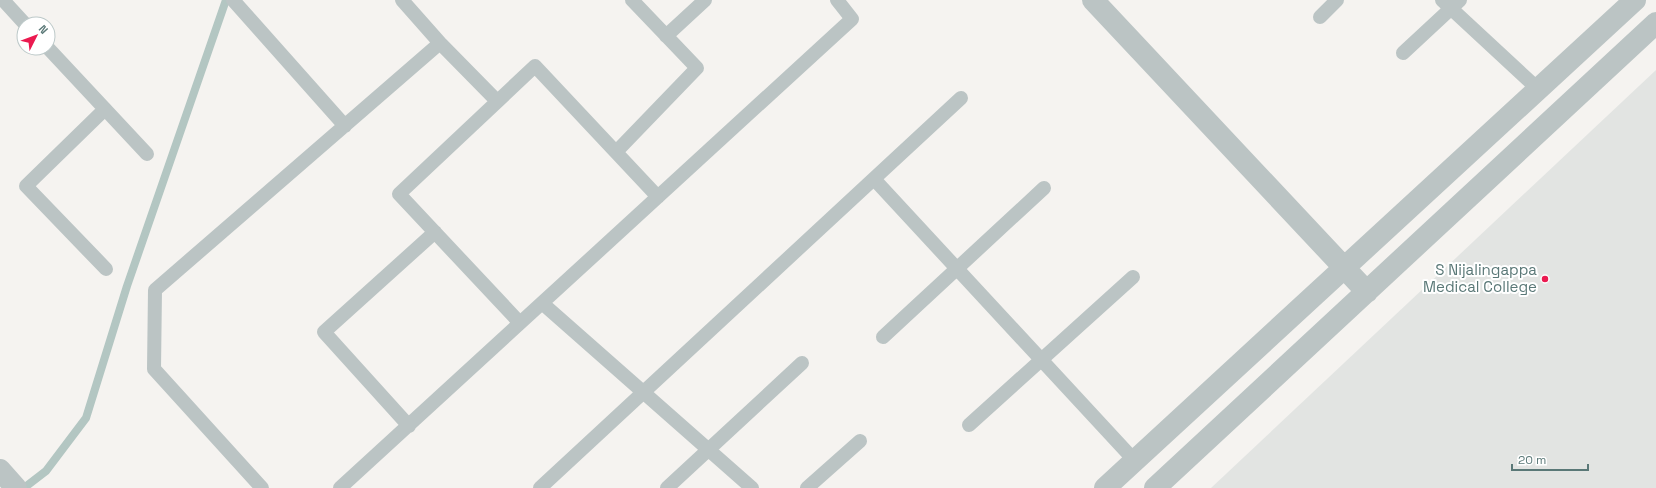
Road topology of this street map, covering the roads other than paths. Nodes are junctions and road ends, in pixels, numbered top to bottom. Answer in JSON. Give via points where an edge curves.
{"nodes":[{"id":1,"x":2,"y":0,"type":"edge"},
{"id":2,"x":402,"y":0,"type":"edge"},
{"id":3,"x":632,"y":0,"type":"edge"},
{"id":4,"x":704,"y":0,"type":"edge"},
{"id":5,"x":836,"y":0,"type":"edge"},
{"id":6,"x":1093,"y":0,"type":"edge"},
{"id":7,"x":1337,"y":0,"type":"edge"},
{"id":8,"x":1635,"y":0,"type":"edge"},
{"id":9,"x":1451,"y":3,"type":"edge"},
{"id":10,"x":237,"y":4,"type":"edge"},
{"id":11,"x":17,"y":16,"type":"edge"},
{"id":12,"x":1320,"y":17,"type":"dead end"},
{"id":13,"x":1656,"y":23,"type":"edge"},
{"id":14,"x":666,"y":36,"type":"junction"},
{"id":15,"x":440,"y":43,"type":"junction"},
{"id":16,"x":1403,"y":53,"type":"dead end"},
{"id":17,"x":55,"y":56,"type":"edge"},
{"id":18,"x":1538,"y":89,"type":"junction"},
{"id":19,"x":961,"y":98,"type":"dead end"},
{"id":20,"x":498,"y":102,"type":"junction"},
{"id":21,"x":105,"y":109,"type":"junction"},
{"id":22,"x":345,"y":126,"type":"junction"},
{"id":23,"x":616,"y":152,"type":"junction"},
{"id":24,"x":147,"y":154,"type":"dead end"},
{"id":25,"x":874,"y":179,"type":"junction"},
{"id":26,"x":1044,"y":188,"type":"dead end"},
{"id":27,"x":658,"y":197,"type":"junction"},
{"id":28,"x":435,"y":232,"type":"junction"},
{"id":29,"x":957,"y":268,"type":"junction"},
{"id":30,"x":1344,"y":268,"type":"junction"},
{"id":31,"x":106,"y":269,"type":"dead end"},
{"id":32,"x":1133,"y":277,"type":"dead end"},
{"id":33,"x":1367,"y":292,"type":"junction"},
{"id":34,"x":542,"y":303,"type":"junction"},
{"id":35,"x":520,"y":323,"type":"junction"},
{"id":36,"x":882,"y":337,"type":"dead end"},
{"id":37,"x":1041,"y":360,"type":"junction"},
{"id":38,"x":802,"y":363,"type":"dead end"},
{"id":39,"x":644,"y":392,"type":"junction"},
{"id":40,"x":969,"y":425,"type":"dead end"},
{"id":41,"x":409,"y":426,"type":"junction"},
{"id":42,"x":860,"y":441,"type":"dead end"},
{"id":43,"x":709,"y":450,"type":"junction"},
{"id":44,"x":1135,"y":461,"type":"junction"},
{"id":45,"x":0,"y":470,"type":"edge"},
{"id":46,"x":16,"y":488,"type":"edge"},
{"id":47,"x":262,"y":488,"type":"edge"},
{"id":48,"x":340,"y":488,"type":"edge"},
{"id":49,"x":540,"y":488,"type":"edge"},
{"id":50,"x":668,"y":488,"type":"edge"},
{"id":51,"x":752,"y":488,"type":"edge"},
{"id":52,"x":807,"y":488,"type":"edge"},
{"id":53,"x":1105,"y":488,"type":"edge"},
{"id":54,"x":1155,"y":488,"type":"edge"}],
"edges":[{"from":1,"to":11,"type":"lane"},
{"from":2,"to":15,"type":"lane"},
{"from":3,"to":14,"type":"lane"},
{"from":4,"to":14,"type":"lane"},
{"from":5,"to":27,"type":"lane","via":[[852,19]]},
{"from":6,"to":30,"type":"street"},
{"from":7,"to":12,"type":"lane"},
{"from":8,"to":18,"type":"street"},
{"from":9,"to":16,"type":"lane"},
{"from":9,"to":18,"type":"lane"},
{"from":10,"to":22,"type":"lane"},
{"from":13,"to":33,"type":"street"},
{"from":14,"to":23,"type":"lane","via":[[697,68]]},
{"from":15,"to":20,"type":"lane"},
{"from":15,"to":22,"type":"lane"},
{"from":17,"to":21,"type":"lane"},
{"from":18,"to":30,"type":"street"},
{"from":19,"to":25,"type":"lane"},
{"from":20,"to":23,"type":"lane","via":[[535,66]]},
{"from":20,"to":28,"type":"lane","via":[[399,194]]},
{"from":21,"to":24,"type":"lane"},
{"from":21,"to":31,"type":"lane","via":[[26,186]]},
{"from":22,"to":47,"type":"lane","via":[[155,290],[154,369]]},
{"from":23,"to":27,"type":"lane"},
{"from":25,"to":29,"type":"lane"},
{"from":25,"to":39,"type":"lane"},
{"from":26,"to":29,"type":"lane"},
{"from":27,"to":34,"type":"lane"},
{"from":28,"to":35,"type":"lane"},
{"from":28,"to":41,"type":"lane","via":[[324,332]]},
{"from":29,"to":36,"type":"lane"},
{"from":29,"to":37,"type":"lane"},
{"from":30,"to":33,"type":"street"},
{"from":30,"to":44,"type":"street"},
{"from":32,"to":37,"type":"lane"},
{"from":33,"to":54,"type":"street"},
{"from":34,"to":35,"type":"lane"},
{"from":34,"to":39,"type":"lane"},
{"from":35,"to":41,"type":"lane"},
{"from":37,"to":40,"type":"lane"},
{"from":37,"to":44,"type":"lane"},
{"from":38,"to":43,"type":"lane"},
{"from":39,"to":43,"type":"lane"},
{"from":39,"to":49,"type":"lane"},
{"from":41,"to":48,"type":"lane"},
{"from":42,"to":52,"type":"lane"},
{"from":43,"to":50,"type":"lane"},
{"from":43,"to":51,"type":"lane"},
{"from":44,"to":53,"type":"street"},
{"from":45,"to":46,"type":"street"}]}
